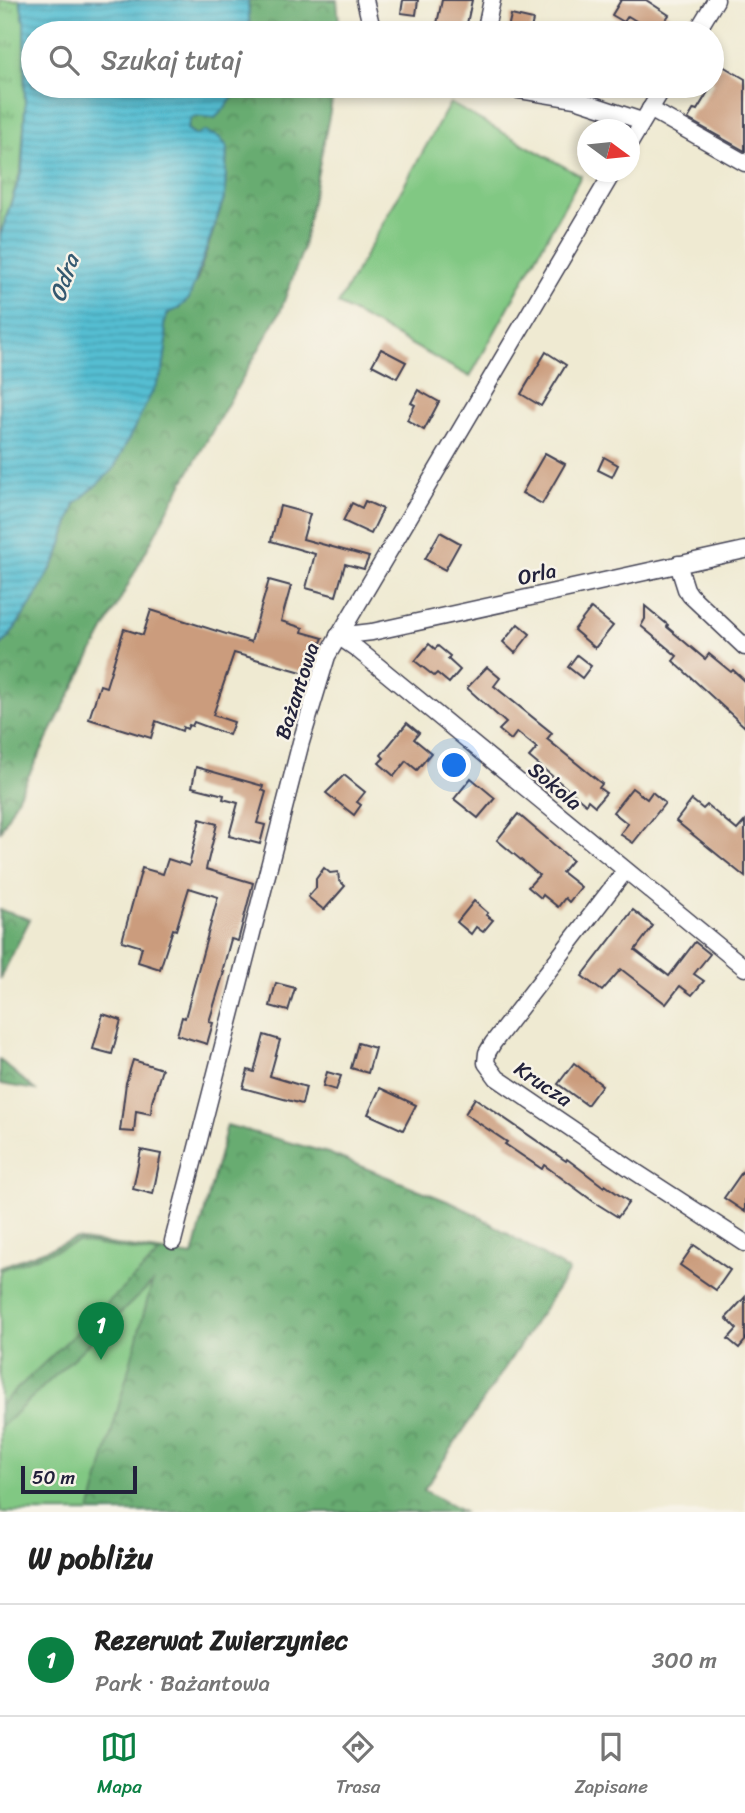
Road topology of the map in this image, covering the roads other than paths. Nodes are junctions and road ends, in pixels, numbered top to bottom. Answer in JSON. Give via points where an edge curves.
{"nodes":[{"id":1,"x":365,"y":0,"type":"edge"},
{"id":2,"x":492,"y":0,"type":"edge"},
{"id":3,"x":716,"y":0,"type":"edge"},
{"id":4,"x":370,"y":21,"type":"edge"},
{"id":5,"x":488,"y":21,"type":"edge"},
{"id":6,"x":703,"y":21,"type":"edge"},
{"id":7,"x":569,"y":98,"type":"edge"},
{"id":8,"x":657,"y":98,"type":"edge"},
{"id":9,"x":646,"y":115,"type":"junction"},
{"id":10,"x":640,"y":125,"type":"edge"},
{"id":11,"x":745,"y":163,"type":"edge"},
{"id":12,"x":607,"y":182,"type":"edge"},
{"id":13,"x":745,"y":550,"type":"edge"},
{"id":14,"x":678,"y":564,"type":"junction"},
{"id":15,"x":338,"y":636,"type":"junction"},
{"id":16,"x":745,"y":646,"type":"edge"},
{"id":17,"x":625,"y":871,"type":"junction"},
{"id":18,"x":745,"y":968,"type":"edge"},
{"id":19,"x":173,"y":1241,"type":"dead end"},
{"id":20,"x":745,"y":1243,"type":"edge"}],
"edges":[{"from":1,"to":4,"type":"street"},
{"from":2,"to":5,"type":"street"},
{"from":3,"to":6,"type":"street"},
{"from":7,"to":9,"type":"street"},
{"from":8,"to":9,"type":"street"},
{"from":9,"to":10,"type":"street"},
{"from":9,"to":11,"type":"street"},
{"from":12,"to":15,"type":"street","name":"Bażantowa"},
{"from":13,"to":14,"type":"street","name":"Orla"},
{"from":14,"to":15,"type":"street","name":"Orla"},
{"from":14,"to":16,"type":"street","via":[[690,595]]},
{"from":15,"to":17,"type":"street","name":"Sokola"},
{"from":15,"to":19,"type":"street","name":"Bażantowa","via":[[324,664],[301,742]]},
{"from":17,"to":18,"type":"street","name":"Sokola"},
{"from":17,"to":20,"type":"street","name":"Krucza","via":[[493,1043],[486,1063],[492,1074]]}]}
